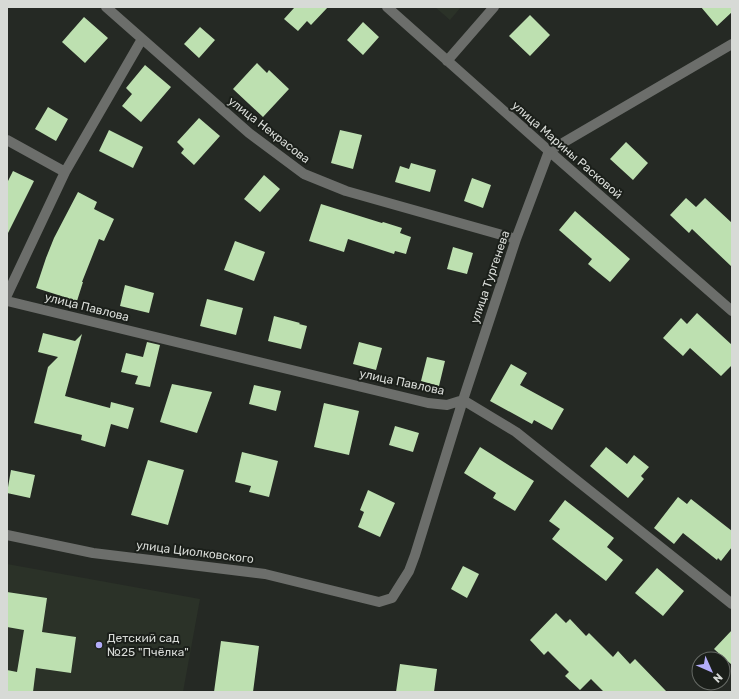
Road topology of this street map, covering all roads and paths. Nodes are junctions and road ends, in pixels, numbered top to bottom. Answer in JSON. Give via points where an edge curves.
{"nodes":[{"id":1,"x":106,"y":7,"type":"edge"},
{"id":2,"x":387,"y":7,"type":"edge"},
{"id":3,"x":494,"y":7,"type":"edge"},
{"id":4,"x":142,"y":39,"type":"junction"},
{"id":5,"x":732,"y":44,"type":"edge"},
{"id":6,"x":447,"y":60,"type":"junction"},
{"id":7,"x":7,"y":140,"type":"edge"},
{"id":8,"x":549,"y":151,"type":"junction"},
{"id":9,"x":65,"y":172,"type":"junction"},
{"id":10,"x":516,"y":239,"type":"junction"},
{"id":11,"x":7,"y":295,"type":"edge"},
{"id":12,"x":7,"y":301,"type":"edge"},
{"id":13,"x":732,"y":311,"type":"edge"},
{"id":14,"x":462,"y":400,"type":"junction"},
{"id":15,"x":7,"y":535,"type":"edge"},
{"id":16,"x":379,"y":602,"type":"joint"},
{"id":17,"x":732,"y":604,"type":"edge"}],
"edges":[{"from":1,"to":4,"type":"street","name":"улица Некрасова"},
{"from":2,"to":6,"type":"street","name":"улица Марины Расковой"},
{"from":3,"to":6,"type":"street"},
{"from":4,"to":9,"type":"street"},
{"from":4,"to":10,"type":"street","name":"улица Некрасова","via":[[249,133],[304,174],[346,190]]},
{"from":5,"to":8,"type":"street"},
{"from":6,"to":8,"type":"street","name":"улица Марины Расковой"},
{"from":7,"to":9,"type":"street"},
{"from":8,"to":10,"type":"street","name":"улица Тургенева"},
{"from":8,"to":13,"type":"street","name":"улица Марины Расковой"},
{"from":9,"to":11,"type":"street"},
{"from":10,"to":14,"type":"street","name":"улица Тургенева"},
{"from":12,"to":14,"type":"street","name":"улица Павлова","via":[[428,403],[447,405]]},
{"from":14,"to":16,"type":"street","name":"улица Тургенева","via":[[409,571],[392,598]]},
{"from":14,"to":17,"type":"street","via":[[516,432]]},
{"from":15,"to":16,"type":"street","name":"улица Циолковского","via":[[93,553],[265,574]]}]}
